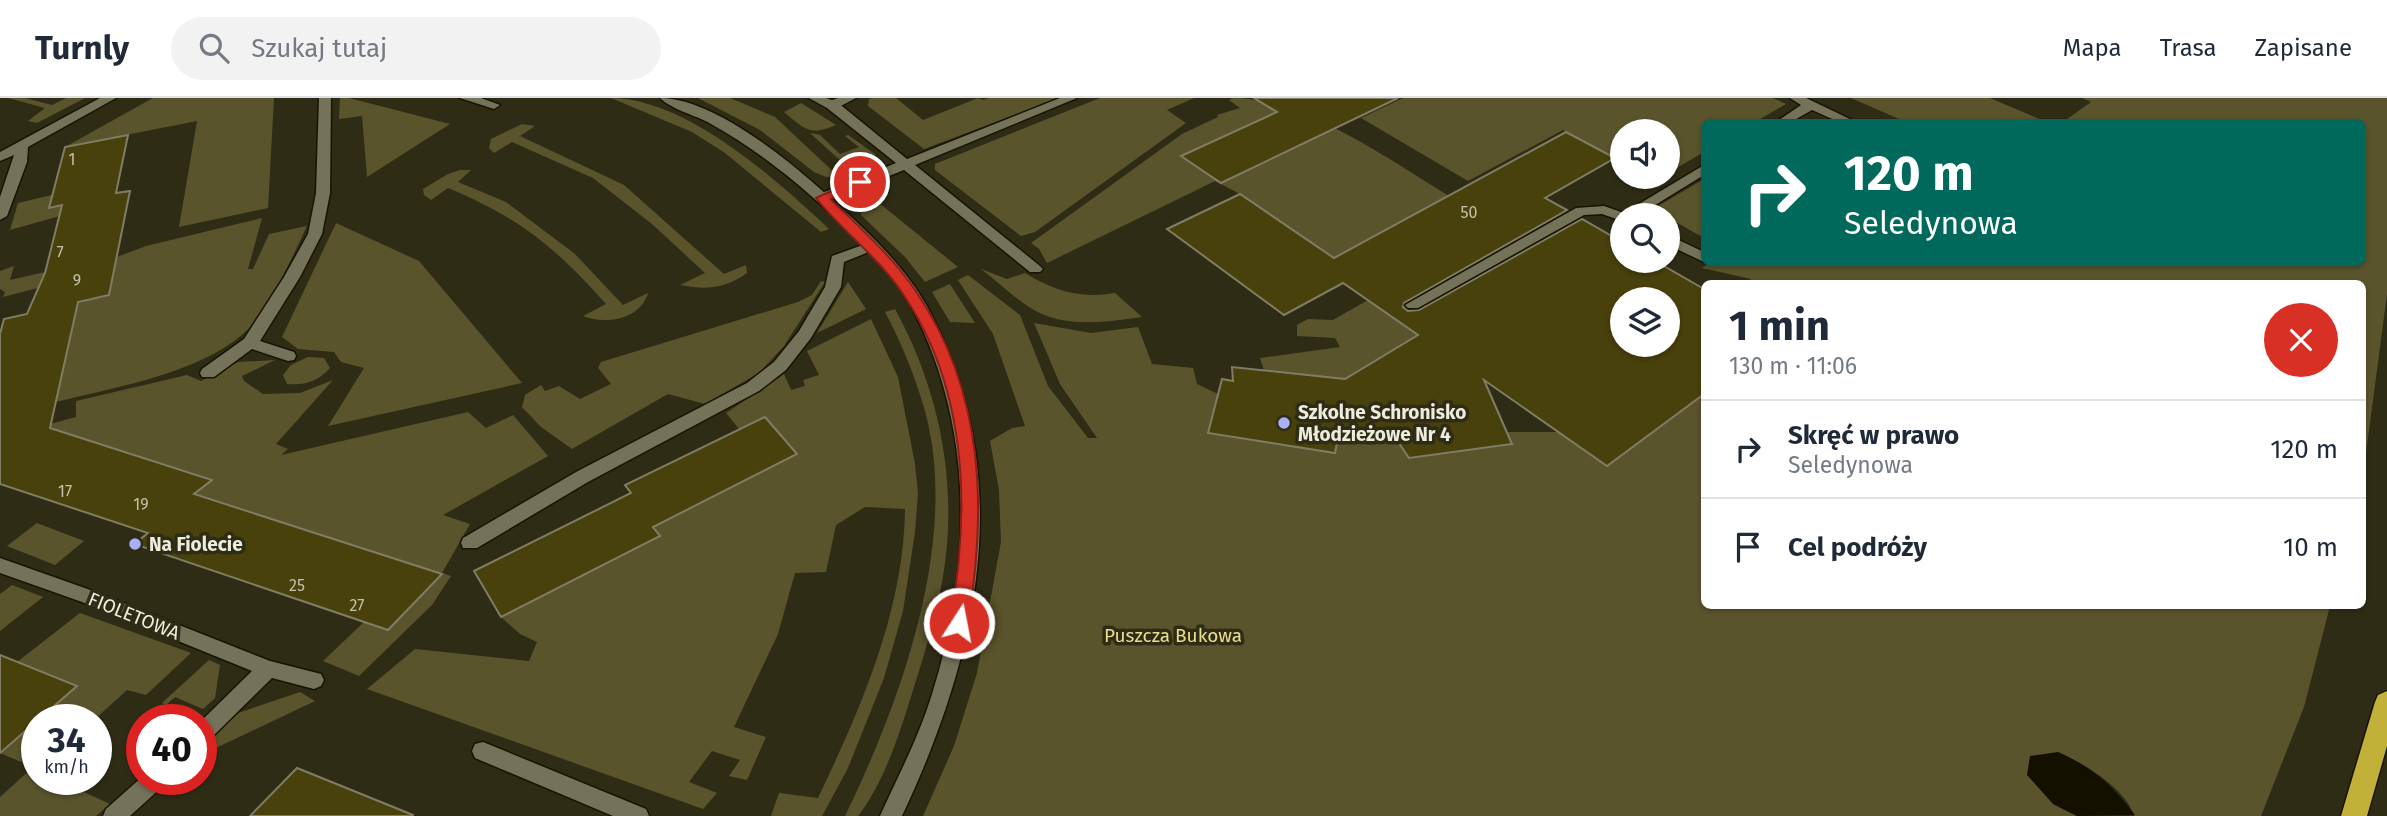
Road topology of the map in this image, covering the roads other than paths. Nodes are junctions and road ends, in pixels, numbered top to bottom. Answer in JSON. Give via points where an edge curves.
{"nodes":[{"id":1,"x":110,"y":98,"type":"edge"},
{"id":2,"x":326,"y":98,"type":"edge"},
{"id":3,"x":466,"y":98,"type":"edge"},
{"id":4,"x":666,"y":98,"type":"edge"},
{"id":5,"x":815,"y":98,"type":"edge"},
{"id":6,"x":850,"y":98,"type":"edge"},
{"id":7,"x":1071,"y":98,"type":"edge"},
{"id":8,"x":1796,"y":98,"type":"edge"},
{"id":9,"x":832,"y":104,"type":"junction"},
{"id":10,"x":494,"y":105,"type":"dead end"},
{"id":11,"x":1811,"y":105,"type":"junction"},
{"id":12,"x":1787,"y":119,"type":"edge"},
{"id":13,"x":1842,"y":119,"type":"edge"},
{"id":14,"x":22,"y":145,"type":"junction"},
{"id":15,"x":0,"y":157,"type":"edge"},
{"id":16,"x":907,"y":163,"type":"junction"},
{"id":17,"x":1701,"y":171,"type":"edge"},
{"id":18,"x":822,"y":198,"type":"junction"},
{"id":19,"x":1649,"y":203,"type":"edge"},
{"id":20,"x":1610,"y":212,"type":"edge"},
{"id":21,"x":0,"y":216,"type":"edge"},
{"id":22,"x":1680,"y":245,"type":"edge"},
{"id":23,"x":872,"y":246,"type":"junction"},
{"id":24,"x":1701,"y":256,"type":"edge"},
{"id":25,"x":1035,"y":269,"type":"dead end"},
{"id":26,"x":1413,"y":304,"type":"dead end"},
{"id":27,"x":250,"y":343,"type":"junction"},
{"id":28,"x":288,"y":356,"type":"dead end"},
{"id":29,"x":208,"y":373,"type":"dead end"},
{"id":30,"x":470,"y":542,"type":"dead end"},
{"id":31,"x":0,"y":565,"type":"edge"},
{"id":32,"x":268,"y":669,"type":"junction"},
{"id":33,"x":314,"y":680,"type":"dead end"},
{"id":34,"x":2387,"y":702,"type":"edge"},
{"id":35,"x":217,"y":719,"type":"edge"},
{"id":36,"x":483,"y":751,"type":"dead end"},
{"id":37,"x":137,"y":795,"type":"edge"},
{"id":38,"x":114,"y":816,"type":"edge"},
{"id":39,"x":638,"y":816,"type":"edge"},
{"id":40,"x":891,"y":816,"type":"edge"},
{"id":41,"x":2354,"y":816,"type":"edge"}],
"edges":[{"from":1,"to":14,"type":"street"},
{"from":2,"to":27,"type":"street","via":[[323,193],[315,234]]},
{"from":3,"to":10,"type":"street"},
{"from":4,"to":18,"type":"street","via":[[748,139]]},
{"from":5,"to":9,"type":"street"},
{"from":6,"to":9,"type":"street"},
{"from":7,"to":16,"type":"street"},
{"from":8,"to":11,"type":"street"},
{"from":9,"to":16,"type":"street"},
{"from":11,"to":12,"type":"street"},
{"from":11,"to":13,"type":"street"},
{"from":14,"to":15,"type":"street"},
{"from":14,"to":21,"type":"street"},
{"from":16,"to":18,"type":"street"},
{"from":16,"to":25,"type":"street"},
{"from":17,"to":19,"type":"street"},
{"from":18,"to":23,"type":"street"},
{"from":20,"to":26,"type":"street","via":[[1581,211]]},
{"from":22,"to":24,"type":"street"},
{"from":23,"to":30,"type":"street","via":[[837,259],[833,287],[805,334],[780,366],[753,387]]},
{"from":23,"to":40,"type":"street","via":[[911,295],[937,342],[962,414],[972,490],[968,568],[949,667],[928,733]]},
{"from":27,"to":28,"type":"street"},
{"from":27,"to":29,"type":"street"},
{"from":31,"to":32,"type":"street","name":"FIOLETOWA"},
{"from":32,"to":33,"type":"street","name":"FIOLETOWA"},
{"from":32,"to":35,"type":"street"},
{"from":34,"to":41,"type":"highway"},
{"from":36,"to":39,"type":"street"},
{"from":37,"to":38,"type":"street"}]}
